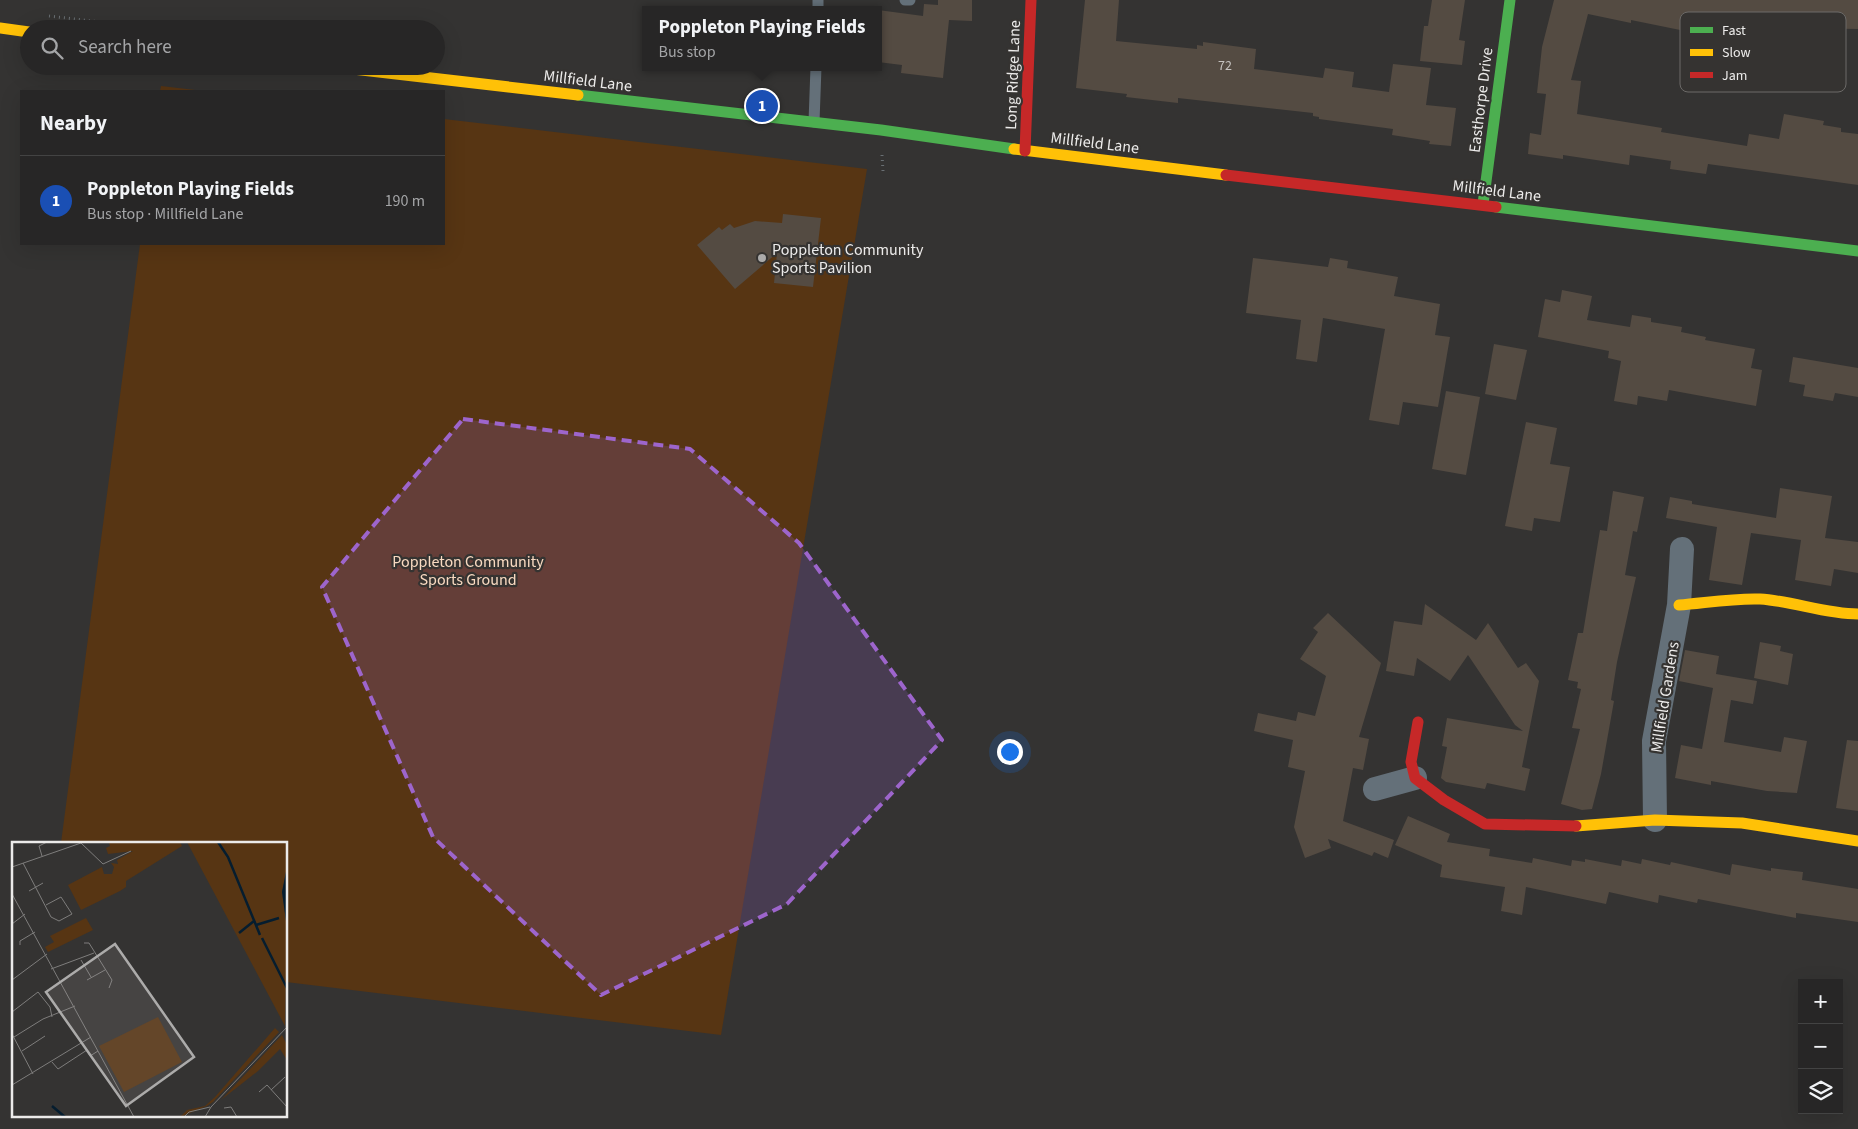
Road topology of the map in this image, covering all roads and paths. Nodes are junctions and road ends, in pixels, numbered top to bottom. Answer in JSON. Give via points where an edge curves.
{"nodes":[{"id":1,"x":905,"y":0,"type":"edge"},
{"id":2,"x":910,"y":0,"type":"edge"},
{"id":3,"x":1031,"y":0,"type":"edge"},
{"id":4,"x":1510,"y":0,"type":"edge"},
{"id":5,"x":47,"y":16,"type":"dead end"},
{"id":6,"x":82,"y":20,"type":"edge"},
{"id":7,"x":0,"y":28,"type":"edge"},
{"id":8,"x":20,"y":31,"type":"edge"},
{"id":9,"x":816,"y":71,"type":"edge"},
{"id":10,"x":406,"y":75,"type":"edge"},
{"id":11,"x":814,"y":122,"type":"junction"},
{"id":12,"x":1025,"y":151,"type":"junction"},
{"id":13,"x":1483,"y":204,"type":"junction"},
{"id":14,"x":1858,"y":251,"type":"edge"},
{"id":15,"x":1682,"y":549,"type":"dead end"},
{"id":16,"x":1679,"y":604,"type":"junction"},
{"id":17,"x":1858,"y":614,"type":"edge"},
{"id":18,"x":1418,"y":722,"type":"dead end"},
{"id":19,"x":1415,"y":778,"type":"junction"},
{"id":20,"x":1375,"y":789,"type":"dead end"},
{"id":21,"x":1655,"y":820,"type":"junction"},
{"id":22,"x":1858,"y":841,"type":"edge"}],
"edges":[{"from":1,"to":2,"type":"lane"},
{"from":3,"to":12,"type":"street","name":"Long Ridge Lane"},
{"from":4,"to":13,"type":"street","name":"Easthorpe Drive"},
{"from":5,"to":6,"type":"path"},
{"from":7,"to":8,"type":"street"},
{"from":9,"to":11,"type":"lane"},
{"from":10,"to":11,"type":"street","name":"Millfield Lane"},
{"from":11,"to":12,"type":"street","name":"Millfield Lane"},
{"from":12,"to":13,"type":"street","name":"Millfield Lane"},
{"from":13,"to":14,"type":"street","name":"Millfield Lane"},
{"from":15,"to":16,"type":"street","name":"Millfield Gardens"},
{"from":16,"to":17,"type":"street","via":[[1758,599],[1802,604],[1839,614]]},
{"from":16,"to":21,"type":"street","name":"Millfield Gardens","via":[[1654,741]]},
{"from":18,"to":19,"type":"street","via":[[1411,762]]},
{"from":19,"to":20,"type":"street"},
{"from":19,"to":21,"type":"street","via":[[1485,824],[1576,826]]},
{"from":21,"to":22,"type":"street","via":[[1742,823]]}]}
